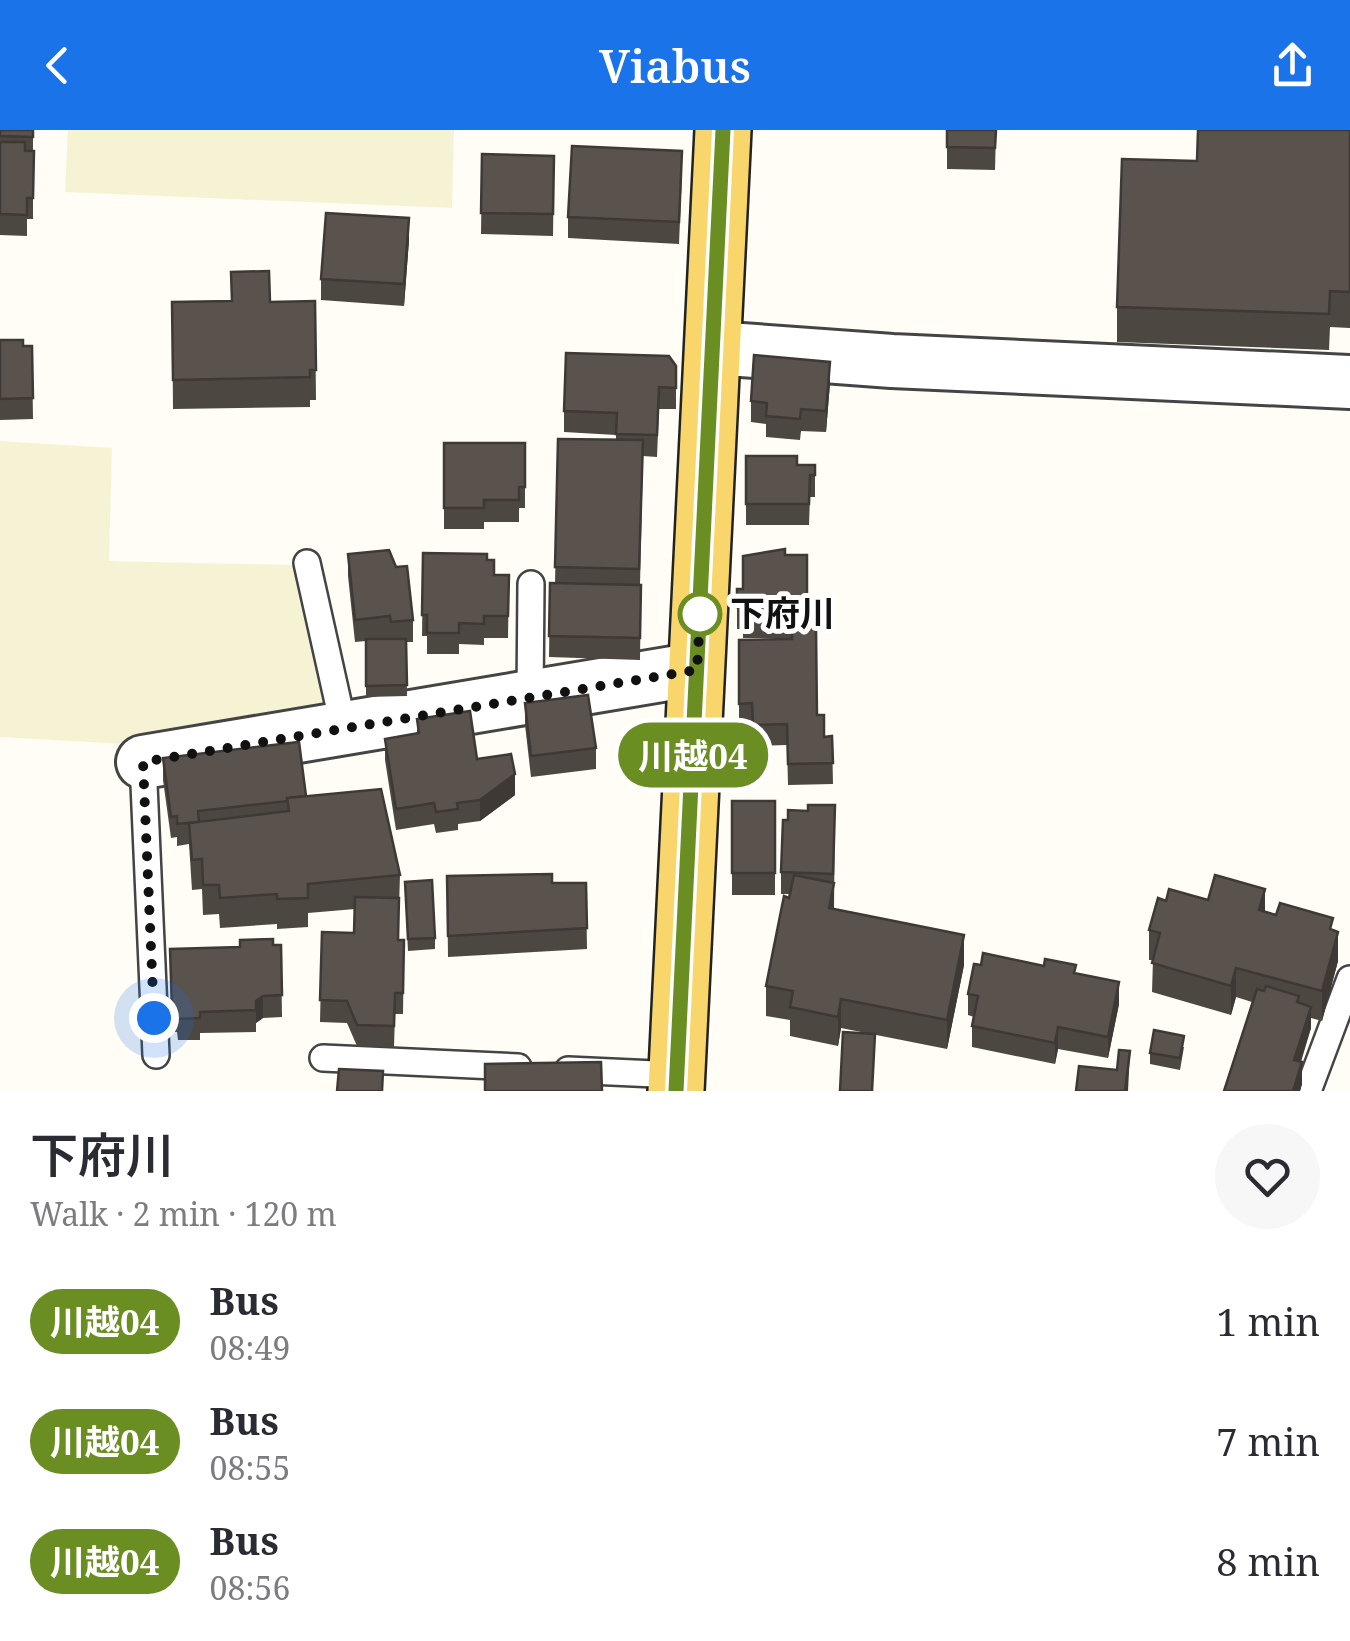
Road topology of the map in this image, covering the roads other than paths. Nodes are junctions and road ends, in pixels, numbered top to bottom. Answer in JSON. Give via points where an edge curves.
{"nodes":[{"id":1,"x":724,"y":130,"type":"edge"},
{"id":2,"x":714,"y":348,"type":"junction"},
{"id":3,"x":1350,"y":382,"type":"edge"},
{"id":4,"x":307,"y":563,"type":"dead end"},
{"id":5,"x":531,"y":584,"type":"dead end"},
{"id":6,"x":697,"y":670,"type":"junction"},
{"id":7,"x":530,"y":697,"type":"junction"},
{"id":8,"x":344,"y":729,"type":"junction"},
{"id":9,"x":143,"y":762,"type":"joint"},
{"id":10,"x":1350,"y":979,"type":"edge"},
{"id":11,"x":156,"y":1055,"type":"dead end"},
{"id":12,"x":323,"y":1058,"type":"dead end"},
{"id":13,"x":677,"y":1083,"type":"edge"},
{"id":14,"x":1308,"y":1091,"type":"edge"}],
"edges":[{"from":1,"to":2,"type":"main road"},
{"from":2,"to":3,"type":"street"},
{"from":2,"to":6,"type":"main road"},
{"from":4,"to":8,"type":"lane"},
{"from":5,"to":7,"type":"lane"},
{"from":6,"to":7,"type":"street"},
{"from":6,"to":13,"type":"main road"},
{"from":7,"to":8,"type":"street"},
{"from":8,"to":9,"type":"street"},
{"from":9,"to":11,"type":"lane"},
{"from":10,"to":14,"type":"lane"},
{"from":12,"to":13,"type":"lane"}]}
